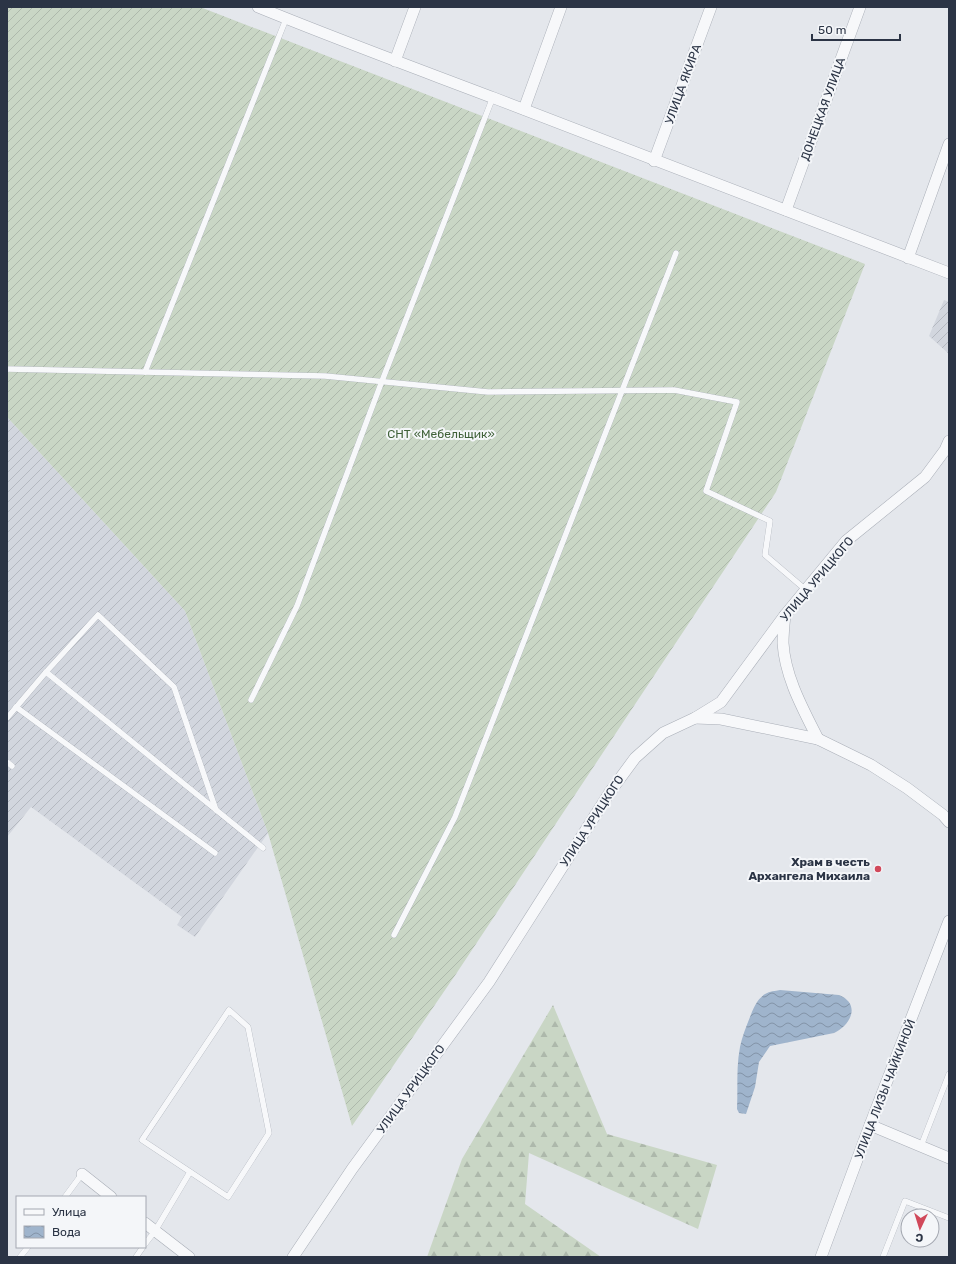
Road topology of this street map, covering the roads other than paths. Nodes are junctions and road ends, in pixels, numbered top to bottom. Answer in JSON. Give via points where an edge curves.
{"nodes":[{"id":1,"x":260,"y":7,"type":"edge"},
{"id":2,"x":415,"y":7,"type":"edge"},
{"id":3,"x":561,"y":7,"type":"edge"},
{"id":4,"x":711,"y":7,"type":"edge"},
{"id":5,"x":860,"y":7,"type":"edge"},
{"id":6,"x":286,"y":19,"type":"junction"},
{"id":7,"x":395,"y":61,"type":"junction"},
{"id":8,"x":493,"y":97,"type":"junction"},
{"id":9,"x":524,"y":109,"type":"junction"},
{"id":10,"x":949,"y":144,"type":"edge"},
{"id":11,"x":654,"y":161,"type":"junction"},
{"id":12,"x":786,"y":210,"type":"junction"},
{"id":13,"x":676,"y":253,"type":"dead end"},
{"id":14,"x":908,"y":258,"type":"junction"},
{"id":15,"x":949,"y":273,"type":"edge"},
{"id":16,"x":7,"y":369,"type":"edge"},
{"id":17,"x":145,"y":372,"type":"junction"},
{"id":18,"x":382,"y":381,"type":"junction"},
{"id":19,"x":622,"y":390,"type":"junction"},
{"id":20,"x":949,"y":441,"type":"edge"},
{"id":21,"x":806,"y":590,"type":"junction"},
{"id":22,"x":785,"y":615,"type":"junction"},
{"id":23,"x":46,"y":672,"type":"junction"},
{"id":24,"x":251,"y":700,"type":"dead end"},
{"id":25,"x":16,"y":707,"type":"junction"},
{"id":26,"x":7,"y":718,"type":"edge"},
{"id":27,"x":695,"y":718,"type":"junction"},
{"id":28,"x":818,"y":738,"type":"junction"},
{"id":29,"x":216,"y":810,"type":"junction"},
{"id":30,"x":949,"y":822,"type":"edge"},
{"id":31,"x":263,"y":848,"type":"dead end"},
{"id":32,"x":215,"y":853,"type":"dead end"},
{"id":33,"x":949,"y":921,"type":"edge"},
{"id":34,"x":394,"y":935,"type":"dead end"},
{"id":35,"x":949,"y":1074,"type":"edge"},
{"id":36,"x":870,"y":1125,"type":"junction"},
{"id":37,"x":921,"y":1146,"type":"junction"},
{"id":38,"x":949,"y":1158,"type":"edge"},
{"id":39,"x":190,"y":1172,"type":"junction"},
{"id":40,"x":82,"y":1174,"type":"joint"},
{"id":41,"x":66,"y":1196,"type":"edge"},
{"id":42,"x":110,"y":1196,"type":"edge"},
{"id":43,"x":949,"y":1218,"type":"edge"},
{"id":44,"x":146,"y":1224,"type":"edge"},
{"id":45,"x":155,"y":1231,"type":"junction"},
{"id":46,"x":146,"y":1243,"type":"edge"},
{"id":47,"x":27,"y":1248,"type":"edge"},
{"id":48,"x":142,"y":1248,"type":"edge"},
{"id":49,"x":20,"y":1257,"type":"edge"},
{"id":50,"x":136,"y":1257,"type":"edge"},
{"id":51,"x":189,"y":1257,"type":"edge"},
{"id":52,"x":293,"y":1257,"type":"edge"},
{"id":53,"x":821,"y":1257,"type":"edge"},
{"id":54,"x":883,"y":1257,"type":"edge"}],
"edges":[{"from":1,"to":6,"type":"street"},
{"from":2,"to":7,"type":"street"},
{"from":3,"to":9,"type":"street"},
{"from":4,"to":11,"type":"street","name":"УЛИЦА ЯКИРА"},
{"from":5,"to":12,"type":"street","name":"ДОНЕЦКАЯ УЛИЦА"},
{"from":6,"to":7,"type":"street"},
{"from":6,"to":17,"type":"lane"},
{"from":7,"to":8,"type":"street"},
{"from":8,"to":9,"type":"street"},
{"from":8,"to":18,"type":"lane"},
{"from":9,"to":11,"type":"street"},
{"from":10,"to":14,"type":"street"},
{"from":11,"to":12,"type":"street"},
{"from":12,"to":14,"type":"street"},
{"from":13,"to":19,"type":"lane"},
{"from":14,"to":15,"type":"street"},
{"from":16,"to":17,"type":"lane"},
{"from":17,"to":18,"type":"lane","via":[[325,376]]},
{"from":18,"to":19,"type":"lane","via":[[488,392]]},
{"from":18,"to":24,"type":"lane","via":[[297,606]]},
{"from":19,"to":21,"type":"lane","via":[[674,390],[738,402],[706,491],[770,521],[765,555]]},
{"from":19,"to":34,"type":"lane","via":[[455,817]]},
{"from":20,"to":21,"type":"street","name":"УЛИЦА УРИЦКОГО","via":[[926,478],[846,541]]},
{"from":21,"to":22,"type":"street","name":"УЛИЦА УРИЦКОГО"},
{"from":22,"to":27,"type":"street","name":"УЛИЦА УРИЦКОГО","via":[[721,702]]},
{"from":22,"to":28,"type":"street","via":[[784,644],[788,670],[797,699]]},
{"from":23,"to":25,"type":"lane"},
{"from":23,"to":29,"type":"lane"},
{"from":23,"to":29,"type":"lane","via":[[98,615],[174,687]]},
{"from":25,"to":26,"type":"lane"},
{"from":25,"to":32,"type":"lane"},
{"from":27,"to":28,"type":"street","via":[[721,719]]},
{"from":27,"to":52,"type":"street","name":"УЛИЦА УРИЦКОГО","via":[[663,733],[635,758],[610,792],[489,982],[352,1169]]},
{"from":28,"to":30,"type":"street","via":[[907,788]]},
{"from":29,"to":31,"type":"lane"},
{"from":33,"to":36,"type":"street","name":"УЛИЦА ЛИЗЫ ЧАЙКИНОЙ"},
{"from":35,"to":37,"type":"lane"},
{"from":36,"to":37,"type":"street"},
{"from":36,"to":53,"type":"street","name":"УЛИЦА ЛИЗЫ ЧАЙКИНОЙ"},
{"from":37,"to":38,"type":"street"},
{"from":39,"to":39,"type":"lane","via":[[142,1140],[229,1010],[248,1027],[269,1133],[228,1197]]},
{"from":39,"to":45,"type":"lane"},
{"from":40,"to":41,"type":"lane"},
{"from":40,"to":42,"type":"street"},
{"from":43,"to":54,"type":"lane","via":[[905,1201]]},
{"from":44,"to":45,"type":"street"},
{"from":45,"to":46,"type":"lane"},
{"from":45,"to":51,"type":"street"},
{"from":47,"to":49,"type":"lane"},
{"from":48,"to":50,"type":"lane"}]}
